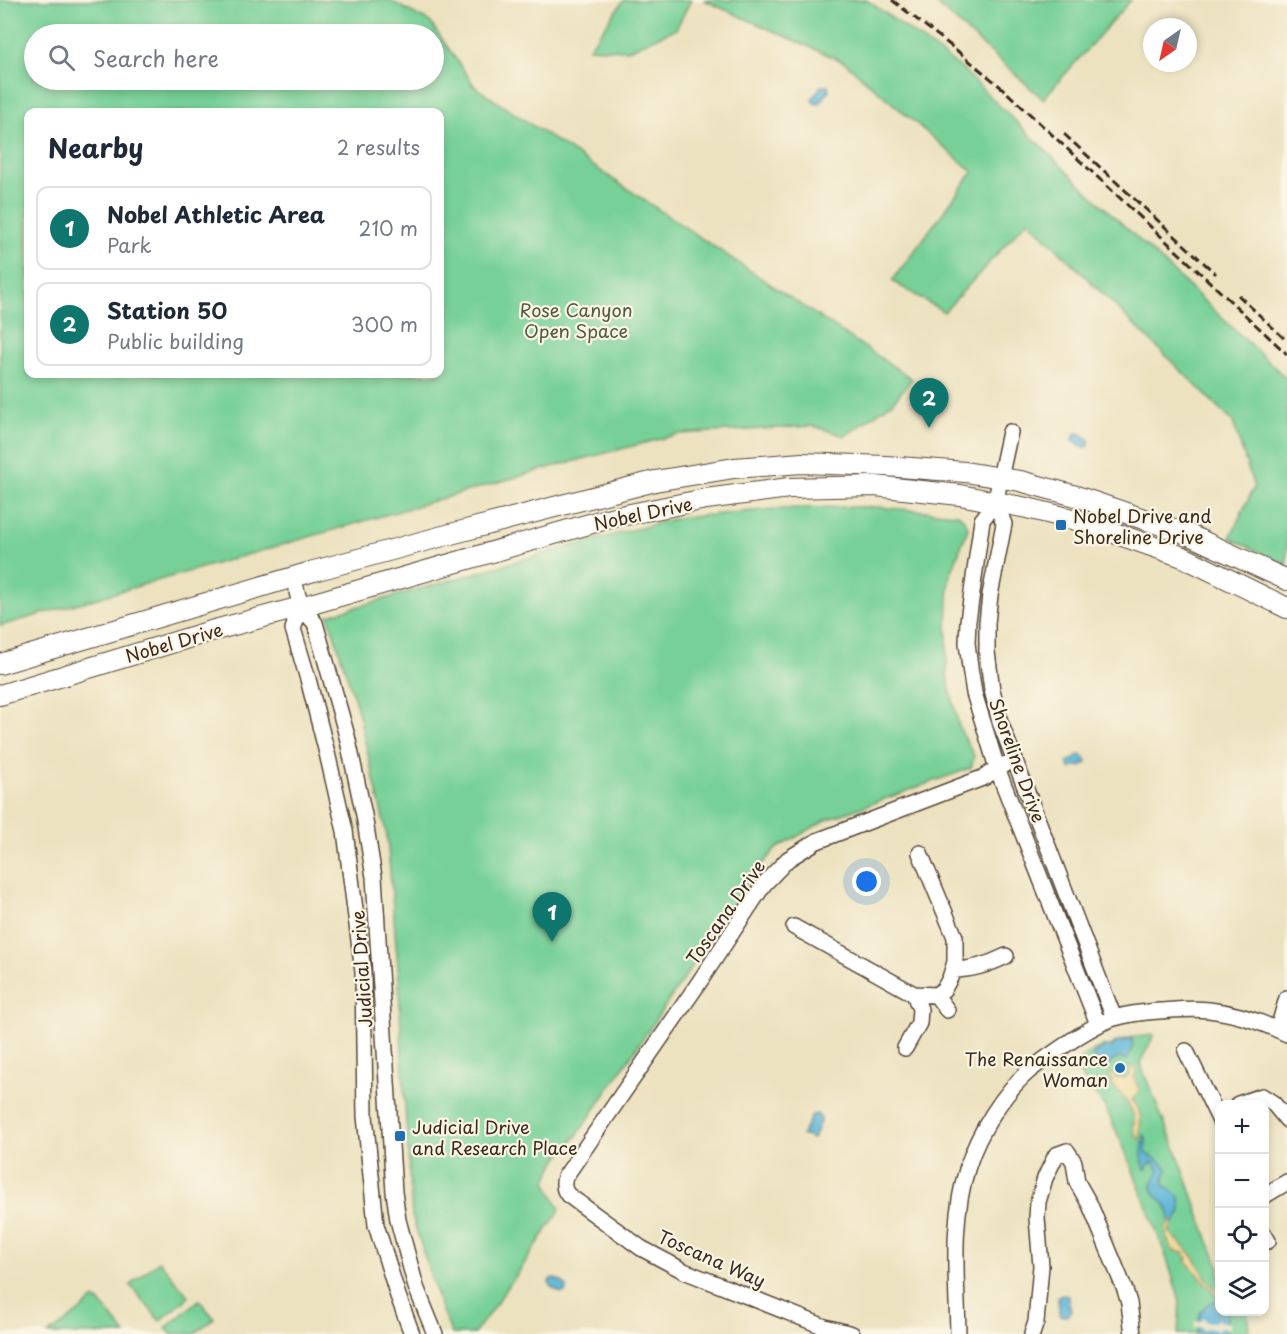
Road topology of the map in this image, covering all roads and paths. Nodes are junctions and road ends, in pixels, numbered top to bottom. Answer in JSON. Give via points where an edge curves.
{"nodes":[{"id":1,"x":1010,"y":432,"type":"dead end"},
{"id":2,"x":1000,"y":478,"type":"junction"},
{"id":3,"x":996,"y":502,"type":"junction"},
{"id":4,"x":293,"y":577,"type":"junction"},
{"id":5,"x":1287,"y":580,"type":"edge"},
{"id":6,"x":301,"y":607,"type":"junction"},
{"id":7,"x":1287,"y":608,"type":"edge"},
{"id":8,"x":0,"y":664,"type":"edge"},
{"id":9,"x":0,"y":694,"type":"edge"},
{"id":10,"x":1015,"y":760,"type":"junction"},
{"id":11,"x":997,"y":768,"type":"junction"},
{"id":12,"x":920,"y":853,"type":"dead end"},
{"id":13,"x":794,"y":927,"type":"dead end"},
{"id":14,"x":1006,"y":957,"type":"dead end"},
{"id":15,"x":953,"y":970,"type":"junction"},
{"id":16,"x":914,"y":994,"type":"junction"},
{"id":17,"x":936,"y":994,"type":"junction"},
{"id":18,"x":1287,"y":998,"type":"edge"},
{"id":19,"x":947,"y":1010,"type":"dead end"},
{"id":20,"x":1114,"y":1018,"type":"junction"},
{"id":21,"x":1098,"y":1024,"type":"junction"},
{"id":22,"x":1282,"y":1032,"type":"edge"},
{"id":23,"x":905,"y":1048,"type":"dead end"},
{"id":24,"x":1186,"y":1051,"type":"dead end"},
{"id":25,"x":1247,"y":1100,"type":"edge"},
{"id":26,"x":1215,"y":1109,"type":"edge"},
{"id":27,"x":1287,"y":1120,"type":"edge"},
{"id":28,"x":1287,"y":1182,"type":"edge"},
{"id":29,"x":1269,"y":1193,"type":"edge"},
{"id":30,"x":568,"y":1195,"type":"joint"},
{"id":31,"x":412,"y":1334,"type":"edge"},
{"id":32,"x":435,"y":1334,"type":"edge"},
{"id":33,"x":852,"y":1334,"type":"edge"},
{"id":34,"x":958,"y":1334,"type":"edge"},
{"id":35,"x":1032,"y":1334,"type":"edge"},
{"id":36,"x":1133,"y":1334,"type":"edge"}],
"edges":[{"from":1,"to":2,"type":"street","name":"Shoreline Drive"},
{"from":2,"to":3,"type":"street","name":"Shoreline Drive"},
{"from":2,"to":4,"type":"main road","name":"Nobel Drive","via":[[854,464],[734,468],[656,481]]},
{"from":2,"to":5,"type":"main road","name":"Nobel Drive","via":[[1076,496],[1185,533]]},
{"from":3,"to":6,"type":"main road","name":"Nobel Drive","via":[[875,486],[789,488],[705,499],[610,518]]},
{"from":3,"to":7,"type":"main road","name":"Nobel Drive","via":[[1080,521],[1138,540],[1183,557]]},
{"from":3,"to":10,"type":"street","name":"Shoreline Drive","via":[[1004,524],[990,595],[987,652],[1000,723]]},
{"from":3,"to":11,"type":"street","name":"Shoreline Drive","via":[[982,520],[967,643],[974,693]]},
{"from":4,"to":6,"type":"street","name":"Judicial Drive"},
{"from":4,"to":8,"type":"main road","name":"Nobel Drive"},
{"from":6,"to":9,"type":"main road","name":"Nobel Drive"},
{"from":6,"to":31,"type":"street","name":"Judicial Drive","via":[[293,629],[345,831],[363,972],[366,1116],[376,1225]]},
{"from":6,"to":32,"type":"street","name":"Judicial Drive","via":[[315,623],[347,736],[364,815],[374,877],[396,1210],[416,1287]]},
{"from":10,"to":11,"type":"street","name":"Toscana Drive"},
{"from":10,"to":20,"type":"street","name":"Shoreline Drive"},
{"from":11,"to":21,"type":"street","name":"Shoreline Drive"},
{"from":11,"to":30,"type":"street","name":"Toscana Drive","via":[[985,777],[818,841],[788,859],[764,884],[565,1177],[563,1184]]},
{"from":12,"to":15,"type":"street","via":[[956,937]]},
{"from":13,"to":16,"type":"street"},
{"from":14,"to":15,"type":"street","via":[[967,970]]},
{"from":15,"to":17,"type":"street","via":[[944,989]]},
{"from":16,"to":17,"type":"street"},
{"from":16,"to":23,"type":"street","via":[[920,1009],[919,1023]]},
{"from":17,"to":19,"type":"street"},
{"from":18,"to":22,"type":"street"},
{"from":20,"to":21,"type":"street"},
{"from":20,"to":22,"type":"street","via":[[1208,1010],[1248,1018]]},
{"from":21,"to":34,"type":"street","via":[[1029,1071],[998,1107],[975,1146],[957,1220]]},
{"from":24,"to":26,"type":"street"},
{"from":25,"to":27,"type":"street","via":[[1263,1093]]},
{"from":28,"to":29,"type":"street"},
{"from":30,"to":33,"type":"street","name":"Toscana Way","via":[[641,1248],[684,1271]]},
{"from":35,"to":36,"type":"street","via":[[1041,1266],[1038,1203],[1044,1178],[1056,1155],[1067,1150],[1074,1162],[1077,1182],[1125,1290]]}]}
